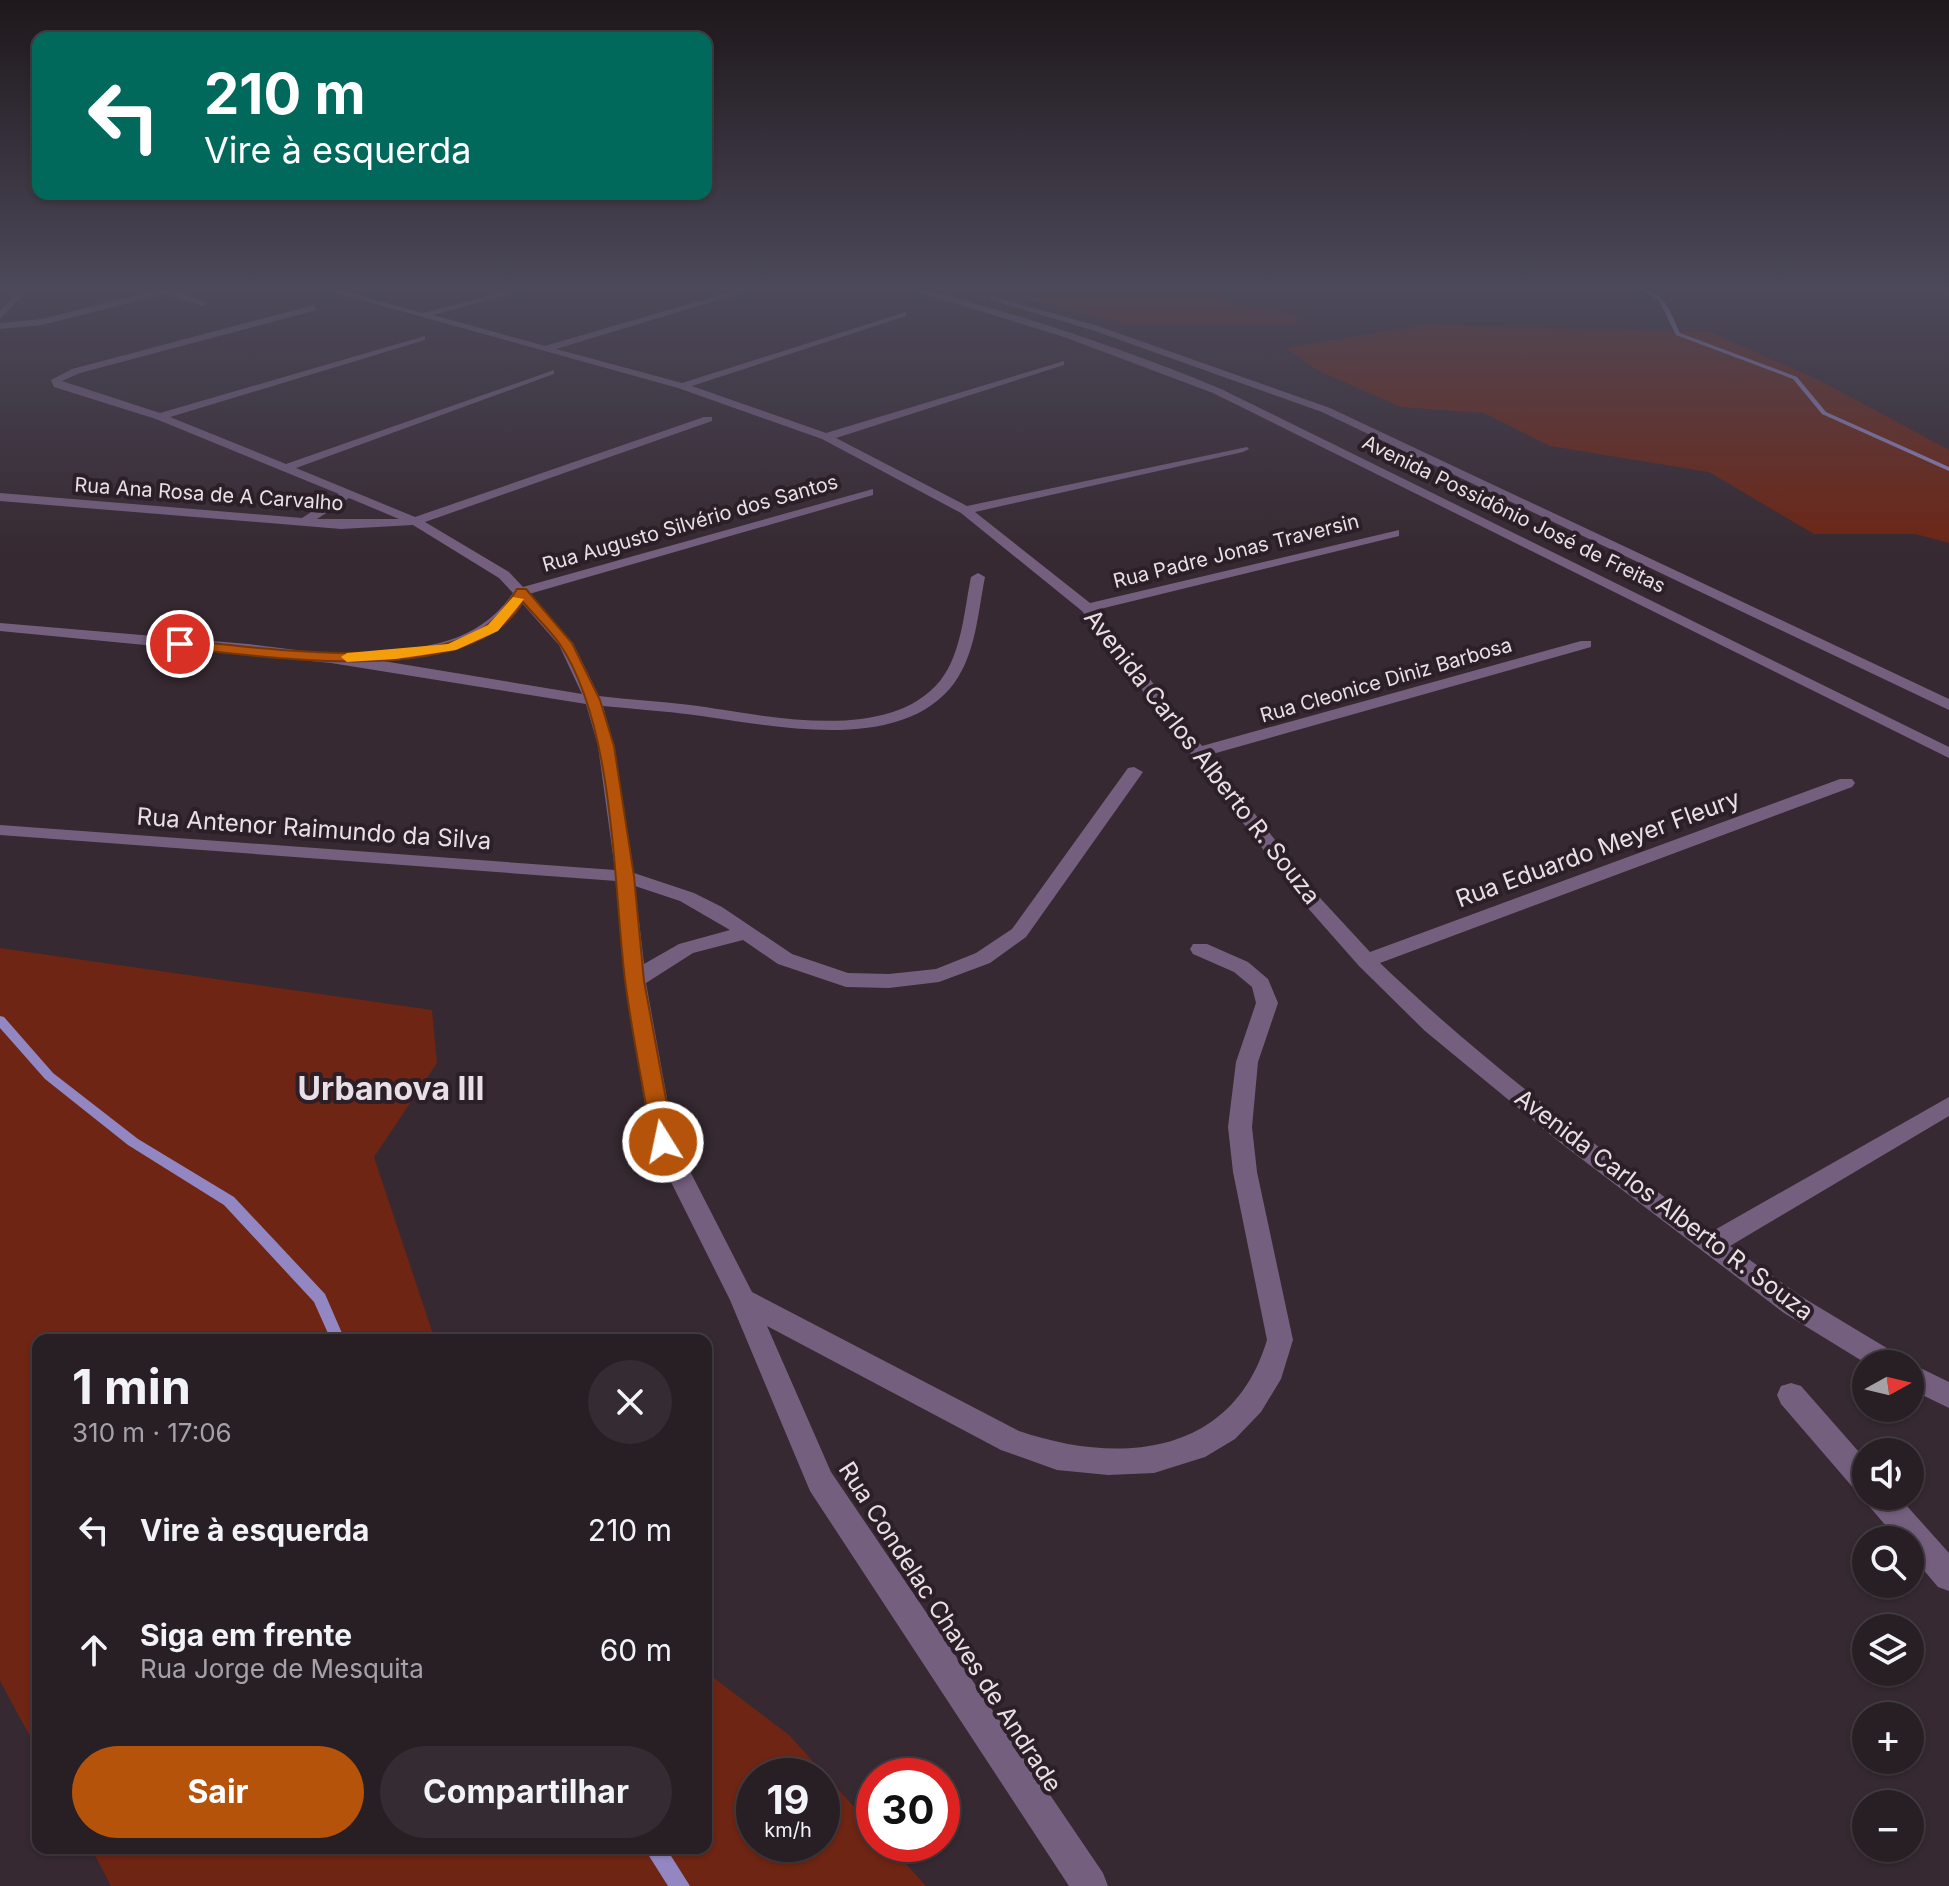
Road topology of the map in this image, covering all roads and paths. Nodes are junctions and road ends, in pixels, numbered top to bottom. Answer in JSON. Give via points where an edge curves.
{"nodes":[{"id":1,"x":60,"y":378,"type":"edge"},
{"id":2,"x":289,"y":378,"type":"edge"},
{"id":3,"x":533,"y":378,"type":"edge"},
{"id":4,"x":652,"y":378,"type":"edge"},
{"id":5,"x":707,"y":378,"type":"edge"},
{"id":6,"x":1013,"y":378,"type":"edge"},
{"id":7,"x":1183,"y":378,"type":"edge"},
{"id":8,"x":1236,"y":378,"type":"edge"},
{"id":9,"x":682,"y":386,"type":"junction"},
{"id":10,"x":160,"y":417,"type":"junction"},
{"id":11,"x":708,"y":419,"type":"dead end"},
{"id":12,"x":826,"y":437,"type":"junction"},
{"id":13,"x":1243,"y":449,"type":"dead end"},
{"id":14,"x":283,"y":469,"type":"junction"},
{"id":15,"x":869,"y":492,"type":"dead end"},
{"id":16,"x":349,"y":493,"type":"junction"},
{"id":17,"x":0,"y":497,"type":"edge"},
{"id":18,"x":965,"y":510,"type":"junction"},
{"id":19,"x":415,"y":521,"type":"junction"},
{"id":20,"x":304,"y":522,"type":"junction"},
{"id":21,"x":1394,"y":533,"type":"dead end"},
{"id":22,"x":978,"y":577,"type":"dead end"},
{"id":23,"x":521,"y":592,"type":"junction"},
{"id":24,"x":1087,"y":608,"type":"junction"},
{"id":25,"x":0,"y":627,"type":"edge"},
{"id":26,"x":1586,"y":644,"type":"dead end"},
{"id":27,"x":331,"y":658,"type":"junction"},
{"id":28,"x":593,"y":700,"type":"junction"},
{"id":29,"x":1949,"y":705,"type":"edge"},
{"id":30,"x":1197,"y":753,"type":"junction"},
{"id":31,"x":1949,"y":753,"type":"edge"},
{"id":32,"x":1134,"y":772,"type":"dead end"},
{"id":33,"x":1846,"y":783,"type":"dead end"},
{"id":34,"x":0,"y":830,"type":"edge"},
{"id":35,"x":625,"y":876,"type":"junction"},
{"id":36,"x":745,"y":933,"type":"junction"},
{"id":37,"x":1200,"y":949,"type":"dead end"},
{"id":38,"x":1366,"y":961,"type":"junction"},
{"id":39,"x":635,"y":981,"type":"junction"},
{"id":40,"x":1949,"y":1105,"type":"edge"},
{"id":41,"x":1710,"y":1245,"type":"junction"},
{"id":42,"x":743,"y":1300,"type":"junction"},
{"id":43,"x":1867,"y":1350,"type":"edge"},
{"id":44,"x":1924,"y":1383,"type":"edge"},
{"id":45,"x":1791,"y":1395,"type":"dead end"},
{"id":46,"x":1949,"y":1396,"type":"edge"},
{"id":47,"x":1852,"y":1465,"type":"edge"},
{"id":48,"x":1891,"y":1510,"type":"edge"},
{"id":49,"x":1949,"y":1576,"type":"edge"},
{"id":50,"x":1090,"y":1886,"type":"edge"}],
"edges":[{"from":1,"to":10,"type":"street","name":"Rua Condelac Chaves de Andrade","via":[[58,385]]},
{"from":2,"to":10,"type":"street"},
{"from":3,"to":14,"type":"street"},
{"from":4,"to":9,"type":"street","name":"Avenida Carlos Alberto R. Souza"},
{"from":5,"to":9,"type":"street"},
{"from":6,"to":12,"type":"street"},
{"from":7,"to":31,"type":"street","name":"Avenida Possidônio José de Freitas"},
{"from":8,"to":29,"type":"street","name":"Avenida Possidônio José de Freitas","via":[[1326,410]]},
{"from":9,"to":12,"type":"street","name":"Avenida Carlos Alberto R. Souza"},
{"from":10,"to":14,"type":"street","name":"Rua Condelac Chaves de Andrade"},
{"from":11,"to":19,"type":"street","name":"Rua Ana Rosa de A Carvalho"},
{"from":12,"to":18,"type":"street","name":"Avenida Carlos Alberto R. Souza"},
{"from":13,"to":18,"type":"street"},
{"from":14,"to":16,"type":"street","name":"Rua Condelac Chaves de Andrade"},
{"from":15,"to":23,"type":"street","name":"Rua Augusto Silvério dos Santos"},
{"from":16,"to":19,"type":"street","name":"Rua Condelac Chaves de Andrade"},
{"from":16,"to":20,"type":"street"},
{"from":17,"to":20,"type":"street","name":"Rua Ana Rosa de A Carvalho"},
{"from":18,"to":24,"type":"street","name":"Avenida Carlos Alberto R. Souza"},
{"from":19,"to":20,"type":"street","name":"Rua Ana Rosa de A Carvalho"},
{"from":19,"to":23,"type":"street","name":"Rua Condelac Chaves de Andrade","via":[[477,556]]},
{"from":21,"to":24,"type":"street","name":"Rua Padre Jonas Traversin"},
{"from":22,"to":28,"type":"street","via":[[959,668],[940,692],[894,715],[842,725],[789,724]]},
{"from":23,"to":27,"type":"street","via":[[493,628],[451,647]]},
{"from":23,"to":28,"type":"street","name":"Rua Condelac Chaves de Andrade","via":[[566,643]]},
{"from":24,"to":30,"type":"street","name":"Avenida Carlos Alberto R. Souza"},
{"from":25,"to":27,"type":"street"},
{"from":26,"to":30,"type":"street","name":"Rua Cleonice Diniz Barbosa"},
{"from":27,"to":28,"type":"street"},
{"from":28,"to":35,"type":"street","name":"Rua Condelac Chaves de Andrade","via":[[606,746]]},
{"from":30,"to":38,"type":"street","name":"Avenida Carlos Alberto R. Souza"},
{"from":32,"to":36,"type":"street","name":"Rua Antenor Raimundo da Silva","via":[[1019,933],[983,958],[939,975],[846,980],[785,959]]},
{"from":33,"to":38,"type":"street","name":"Rua Eduardo Meyer Fleury"},
{"from":34,"to":35,"type":"street","name":"Rua Antenor Raimundo da Silva"},
{"from":35,"to":36,"type":"street","name":"Rua Antenor Raimundo da Silva","via":[[687,897]]},
{"from":35,"to":39,"type":"street","name":"Rua Condelac Chaves de Andrade"},
{"from":36,"to":39,"type":"street","via":[[690,945],[664,957]]},
{"from":37,"to":42,"type":"street","via":[[1241,967],[1261,984],[1267,1003],[1247,1062],[1240,1127],[1280,1340],[1271,1371],[1225,1430],[1195,1448],[1154,1460],[1057,1457],[1011,1441]]},
{"from":38,"to":41,"type":"street","name":"Avenida Carlos Alberto R. Souza","via":[[1494,1078]]},
{"from":39,"to":42,"type":"street","name":"Rua Condelac Chaves de Andrade","via":[[663,1142]]},
{"from":40,"to":41,"type":"street"},
{"from":41,"to":43,"type":"street","name":"Avenida Carlos Alberto R. Souza"},
{"from":42,"to":50,"type":"street","name":"Rua Condelac Chaves de Andrade","via":[[820,1481]]},
{"from":44,"to":46,"type":"street"},
{"from":45,"to":47,"type":"street"},
{"from":48,"to":49,"type":"street"}]}
